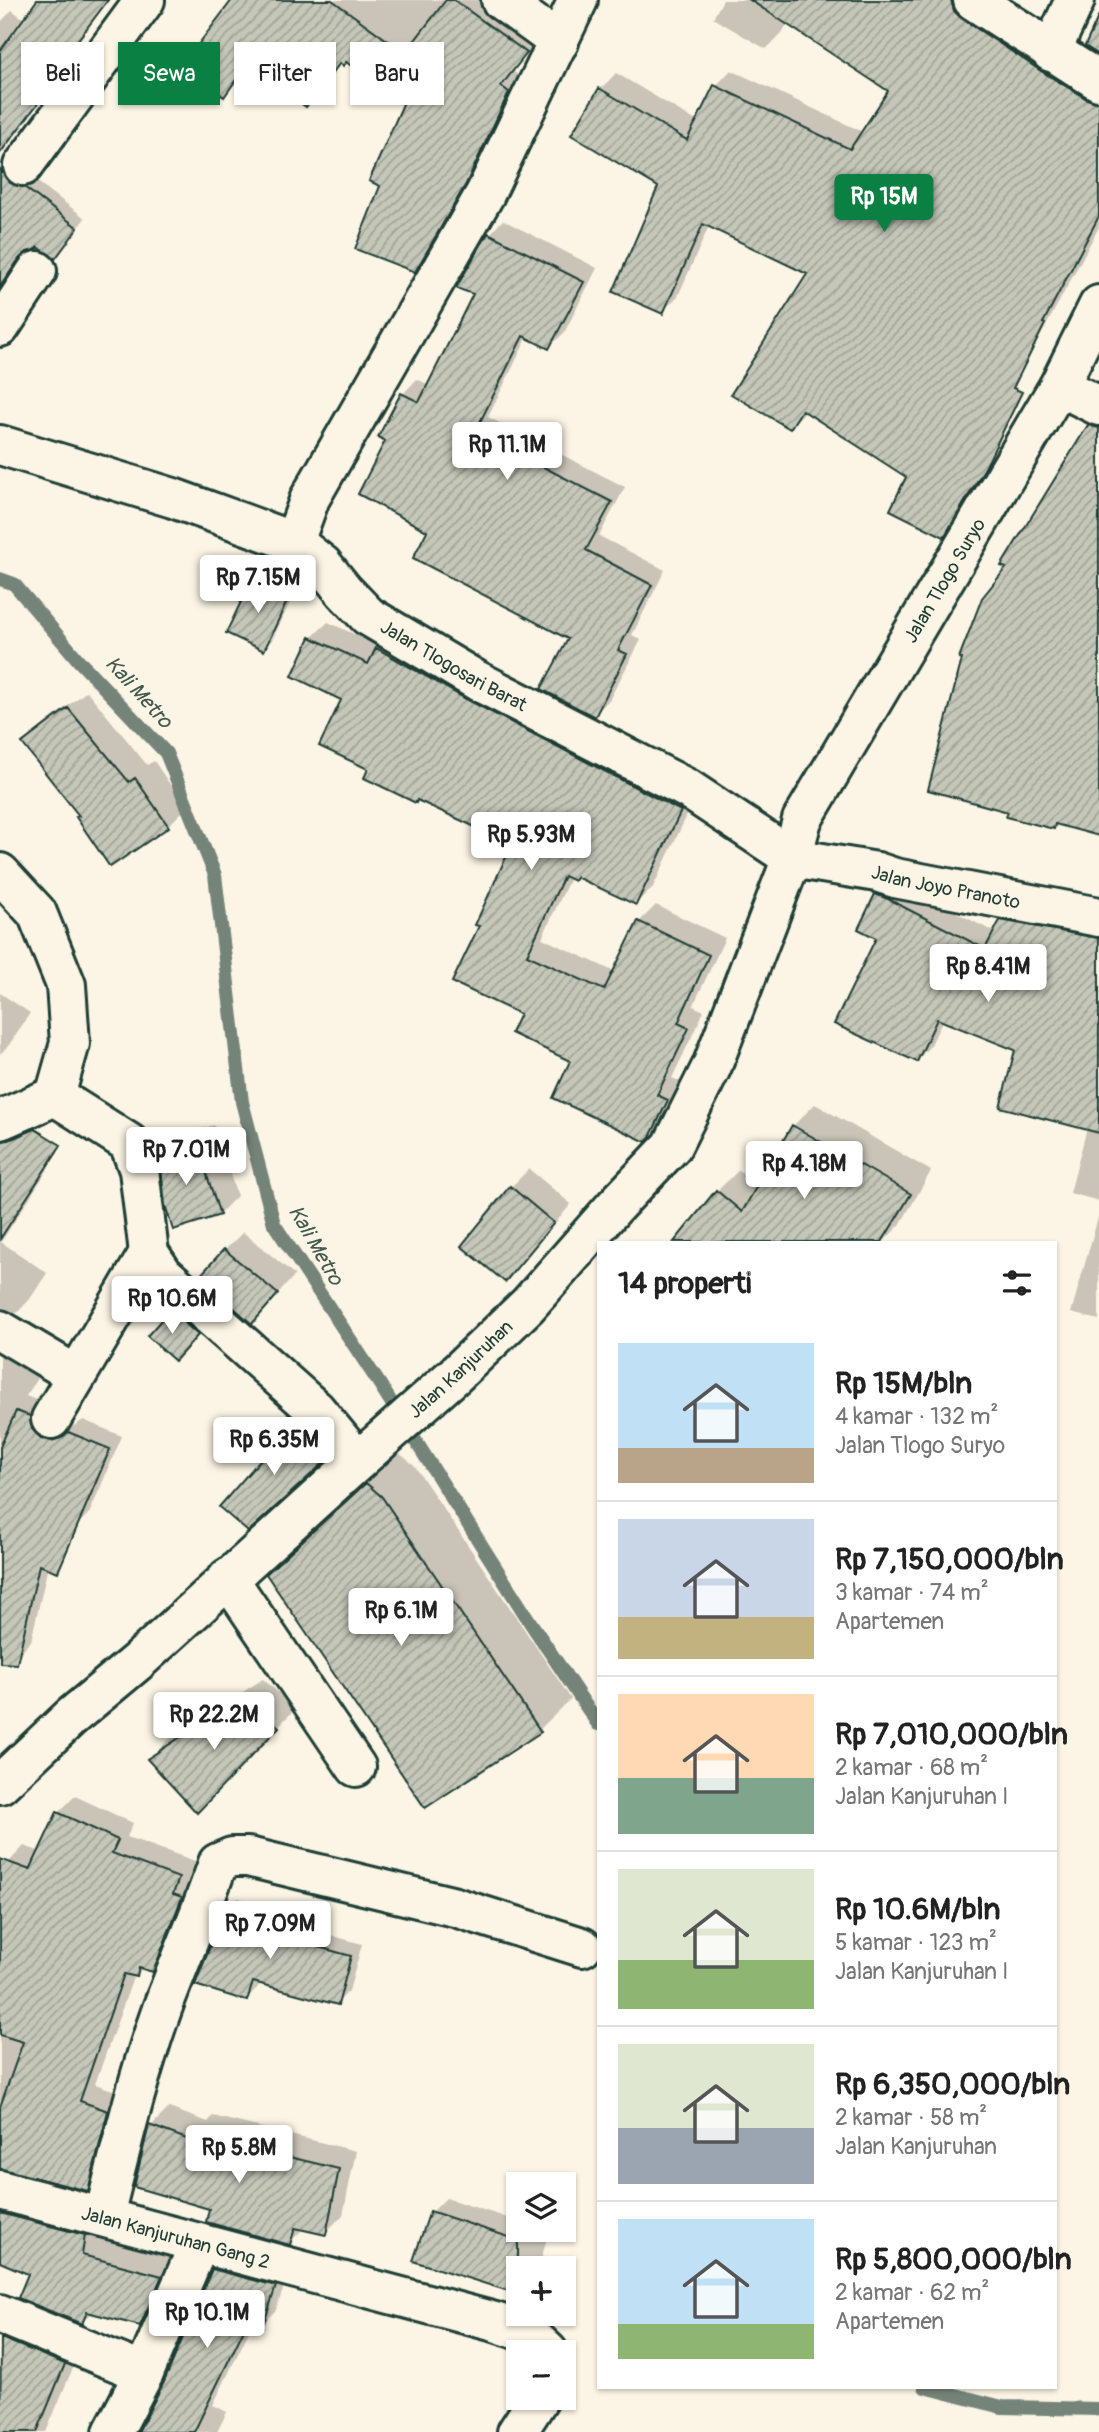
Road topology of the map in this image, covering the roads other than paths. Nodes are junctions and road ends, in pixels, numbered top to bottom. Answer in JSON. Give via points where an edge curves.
{"nodes":[{"id":1,"x":145,"y":0,"type":"edge"},
{"id":2,"x":501,"y":0,"type":"edge"},
{"id":3,"x":578,"y":0,"type":"edge"},
{"id":4,"x":973,"y":0,"type":"edge"},
{"id":5,"x":1075,"y":0,"type":"edge"},
{"id":6,"x":559,"y":42,"type":"junction"},
{"id":7,"x":1051,"y":52,"type":"junction"},
{"id":8,"x":1099,"y":81,"type":"edge"},
{"id":9,"x":23,"y":166,"type":"dead end"},
{"id":10,"x":37,"y":271,"type":"dead end"},
{"id":11,"x":1099,"y":305,"type":"edge"},
{"id":12,"x":0,"y":327,"type":"edge"},
{"id":13,"x":1059,"y":386,"type":"junction"},
{"id":14,"x":1099,"y":406,"type":"edge"},
{"id":15,"x":0,"y":447,"type":"edge"},
{"id":16,"x":294,"y":542,"type":"junction"},
{"id":17,"x":792,"y":858,"type":"junction"},
{"id":18,"x":0,"y":873,"type":"edge"},
{"id":19,"x":1099,"y":917,"type":"edge"},
{"id":20,"x":55,"y":1096,"type":"junction"},
{"id":21,"x":0,"y":1120,"type":"edge"},
{"id":22,"x":149,"y":1253,"type":"junction"},
{"id":23,"x":0,"y":1330,"type":"edge"},
{"id":24,"x":76,"y":1375,"type":"junction"},
{"id":25,"x":51,"y":1419,"type":"dead end"},
{"id":26,"x":365,"y":1455,"type":"junction"},
{"id":27,"x":228,"y":1578,"type":"junction"},
{"id":28,"x":356,"y":1766,"type":"dead end"},
{"id":29,"x":4,"y":1775,"type":"edge"},
{"id":30,"x":582,"y":1947,"type":"dead end"},
{"id":31,"x":0,"y":2190,"type":"edge"},
{"id":32,"x":104,"y":2216,"type":"junction"},
{"id":33,"x":199,"y":2244,"type":"junction"},
{"id":34,"x":0,"y":2314,"type":"edge"},
{"id":35,"x":535,"y":2340,"type":"edge"},
{"id":36,"x":144,"y":2373,"type":"junction"},
{"id":37,"x":531,"y":2410,"type":"edge"},
{"id":38,"x":113,"y":2432,"type":"edge"},
{"id":39,"x":517,"y":2432,"type":"edge"}],
"edges":[{"from":1,"to":9,"type":"street"},
{"from":2,"to":6,"type":"street"},
{"from":3,"to":6,"type":"street"},
{"from":4,"to":7,"type":"street"},
{"from":5,"to":7,"type":"street"},
{"from":6,"to":16,"type":"street","via":[[485,194],[310,498]]},
{"from":7,"to":8,"type":"street"},
{"from":10,"to":12,"type":"street"},
{"from":11,"to":13,"type":"street","name":"Jalan Tlogo Suryo"},
{"from":13,"to":14,"type":"street"},
{"from":13,"to":17,"type":"street","name":"Jalan Tlogo Suryo","via":[[802,820]]},
{"from":15,"to":16,"type":"street","name":"Jalan Tlogosari Barat","via":[[173,498]]},
{"from":16,"to":17,"type":"street","name":"Jalan Tlogosari Barat","via":[[323,565],[368,617],[476,680],[688,789]]},
{"from":17,"to":19,"type":"street","name":"Jalan Joyo Pranoto"},
{"from":17,"to":26,"type":"street","name":"Jalan Kanjuruhan","via":[[712,1066],[673,1146],[528,1305]]},
{"from":18,"to":20,"type":"street","via":[[37,914],[66,985],[70,1043]]},
{"from":20,"to":21,"type":"street"},
{"from":20,"to":22,"type":"street","via":[[129,1143],[139,1170]]},
{"from":22,"to":24,"type":"street"},
{"from":22,"to":26,"type":"street","via":[[187,1298],[255,1353]]},
{"from":23,"to":24,"type":"street"},
{"from":24,"to":25,"type":"street"},
{"from":26,"to":27,"type":"street","name":"Jalan Kanjuruhan"},
{"from":27,"to":28,"type":"street"},
{"from":27,"to":29,"type":"street","name":"Jalan Kanjuruhan"},
{"from":30,"to":32,"type":"street","via":[[455,1907],[301,1869],[248,1857],[218,1863],[162,2009]]},
{"from":31,"to":32,"type":"street","name":"Jalan Kanjuruhan Gang 2"},
{"from":32,"to":33,"type":"street","name":"Jalan Kanjuruhan Gang 2"},
{"from":33,"to":35,"type":"street","name":"Jalan Kanjuruhan Gang 2","via":[[495,2322]]},
{"from":33,"to":36,"type":"street"},
{"from":34,"to":36,"type":"street"},
{"from":36,"to":38,"type":"street"},
{"from":37,"to":39,"type":"street"}]}
